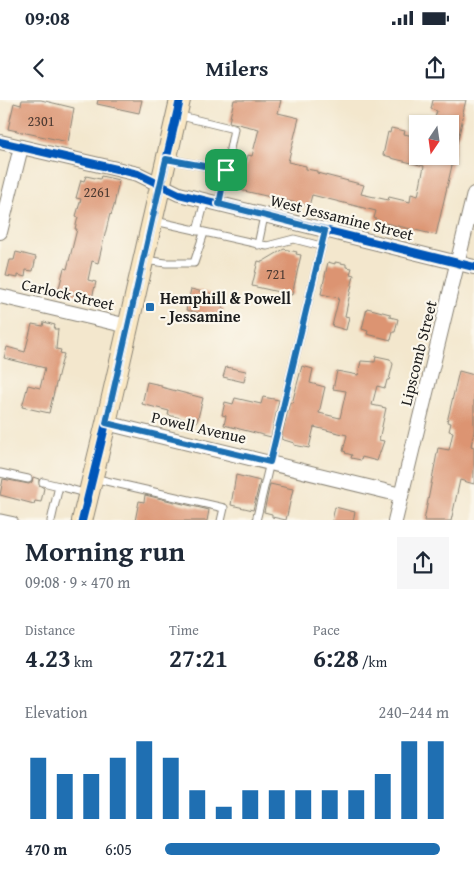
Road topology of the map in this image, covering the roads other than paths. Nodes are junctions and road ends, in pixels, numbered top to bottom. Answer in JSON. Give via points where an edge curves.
{"nodes":[{"id":1,"x":178,"y":108,"type":"edge"},
{"id":2,"x":0,"y":142,"type":"edge"},
{"id":3,"x":21,"y":147,"type":"junction"},
{"id":4,"x":166,"y":159,"type":"junction"},
{"id":5,"x":226,"y":170,"type":"junction"},
{"id":6,"x":160,"y":185,"type":"junction"},
{"id":7,"x":474,"y":194,"type":"edge"},
{"id":8,"x":212,"y":202,"type":"junction"},
{"id":9,"x":264,"y":216,"type":"junction"},
{"id":10,"x":152,"y":220,"type":"junction"},
{"id":11,"x":325,"y":231,"type":"junction"},
{"id":12,"x":0,"y":232,"type":"edge"},
{"id":13,"x":200,"y":232,"type":"junction"},
{"id":14,"x":258,"y":244,"type":"junction"},
{"id":15,"x":321,"y":246,"type":"junction"},
{"id":16,"x":143,"y":260,"type":"junction"},
{"id":17,"x":457,"y":264,"type":"junction"},
{"id":18,"x":474,"y":267,"type":"edge"},
{"id":19,"x":0,"y":296,"type":"edge"},
{"id":20,"x":128,"y":326,"type":"junction"},
{"id":21,"x":106,"y":423,"type":"junction"},
{"id":22,"x":270,"y":462,"type":"junction"},
{"id":23,"x":0,"y":473,"type":"edge"},
{"id":24,"x":28,"y":479,"type":"dead end"},
{"id":25,"x":43,"y":482,"type":"dead end"},
{"id":26,"x":60,"y":486,"type":"junction"},
{"id":27,"x":90,"y":486,"type":"junction"},
{"id":28,"x":401,"y":495,"type":"junction"},
{"id":29,"x":0,"y":518,"type":"edge"},
{"id":30,"x":14,"y":520,"type":"edge"},
{"id":31,"x":52,"y":520,"type":"edge"},
{"id":32,"x":82,"y":520,"type":"edge"},
{"id":33,"x":222,"y":520,"type":"edge"},
{"id":34,"x":256,"y":520,"type":"edge"},
{"id":35,"x":396,"y":520,"type":"edge"}],
"edges":[{"from":1,"to":4,"type":"main road"},
{"from":1,"to":5,"type":"lane","via":[[234,130]]},
{"from":2,"to":3,"type":"street","name":"West Jessamine Street"},
{"from":3,"to":6,"type":"street","name":"West Jessamine Street","via":[[138,174]]},
{"from":3,"to":12,"type":"street"},
{"from":4,"to":5,"type":"lane"},
{"from":4,"to":6,"type":"main road"},
{"from":5,"to":8,"type":"lane"},
{"from":6,"to":8,"type":"street","name":"West Jessamine Street","via":[[179,194]]},
{"from":6,"to":10,"type":"main road"},
{"from":7,"to":17,"type":"street","name":"Lipscomb Street"},
{"from":8,"to":9,"type":"street","name":"West Jessamine Street"},
{"from":8,"to":13,"type":"lane"},
{"from":9,"to":11,"type":"street","name":"West Jessamine Street"},
{"from":9,"to":14,"type":"lane"},
{"from":10,"to":13,"type":"lane"},
{"from":10,"to":16,"type":"main road"},
{"from":11,"to":15,"type":"lane"},
{"from":11,"to":17,"type":"street","name":"West Jessamine Street"},
{"from":13,"to":14,"type":"lane"},
{"from":13,"to":16,"type":"lane","via":[[194,263]]},
{"from":14,"to":15,"type":"lane","via":[[267,246],[294,239]]},
{"from":15,"to":22,"type":"lane"},
{"from":16,"to":20,"type":"main road"},
{"from":17,"to":18,"type":"street","name":"West Jessamine Street"},
{"from":17,"to":28,"type":"street","name":"Lipscomb Street"},
{"from":19,"to":20,"type":"street","name":"Carlock Street"},
{"from":20,"to":21,"type":"main road"},
{"from":21,"to":22,"type":"street","name":"Powell Avenue"},
{"from":21,"to":27,"type":"main road"},
{"from":22,"to":28,"type":"street","name":"Powell Avenue"},
{"from":22,"to":34,"type":"lane"},
{"from":23,"to":24,"type":"lane"},
{"from":25,"to":26,"type":"lane"},
{"from":26,"to":27,"type":"lane"},
{"from":26,"to":31,"type":"lane"},
{"from":27,"to":32,"type":"main road"},
{"from":27,"to":33,"type":"lane","via":[[224,508]]},
{"from":28,"to":35,"type":"street","name":"Lipscomb Street"},
{"from":29,"to":30,"type":"lane"}]}
